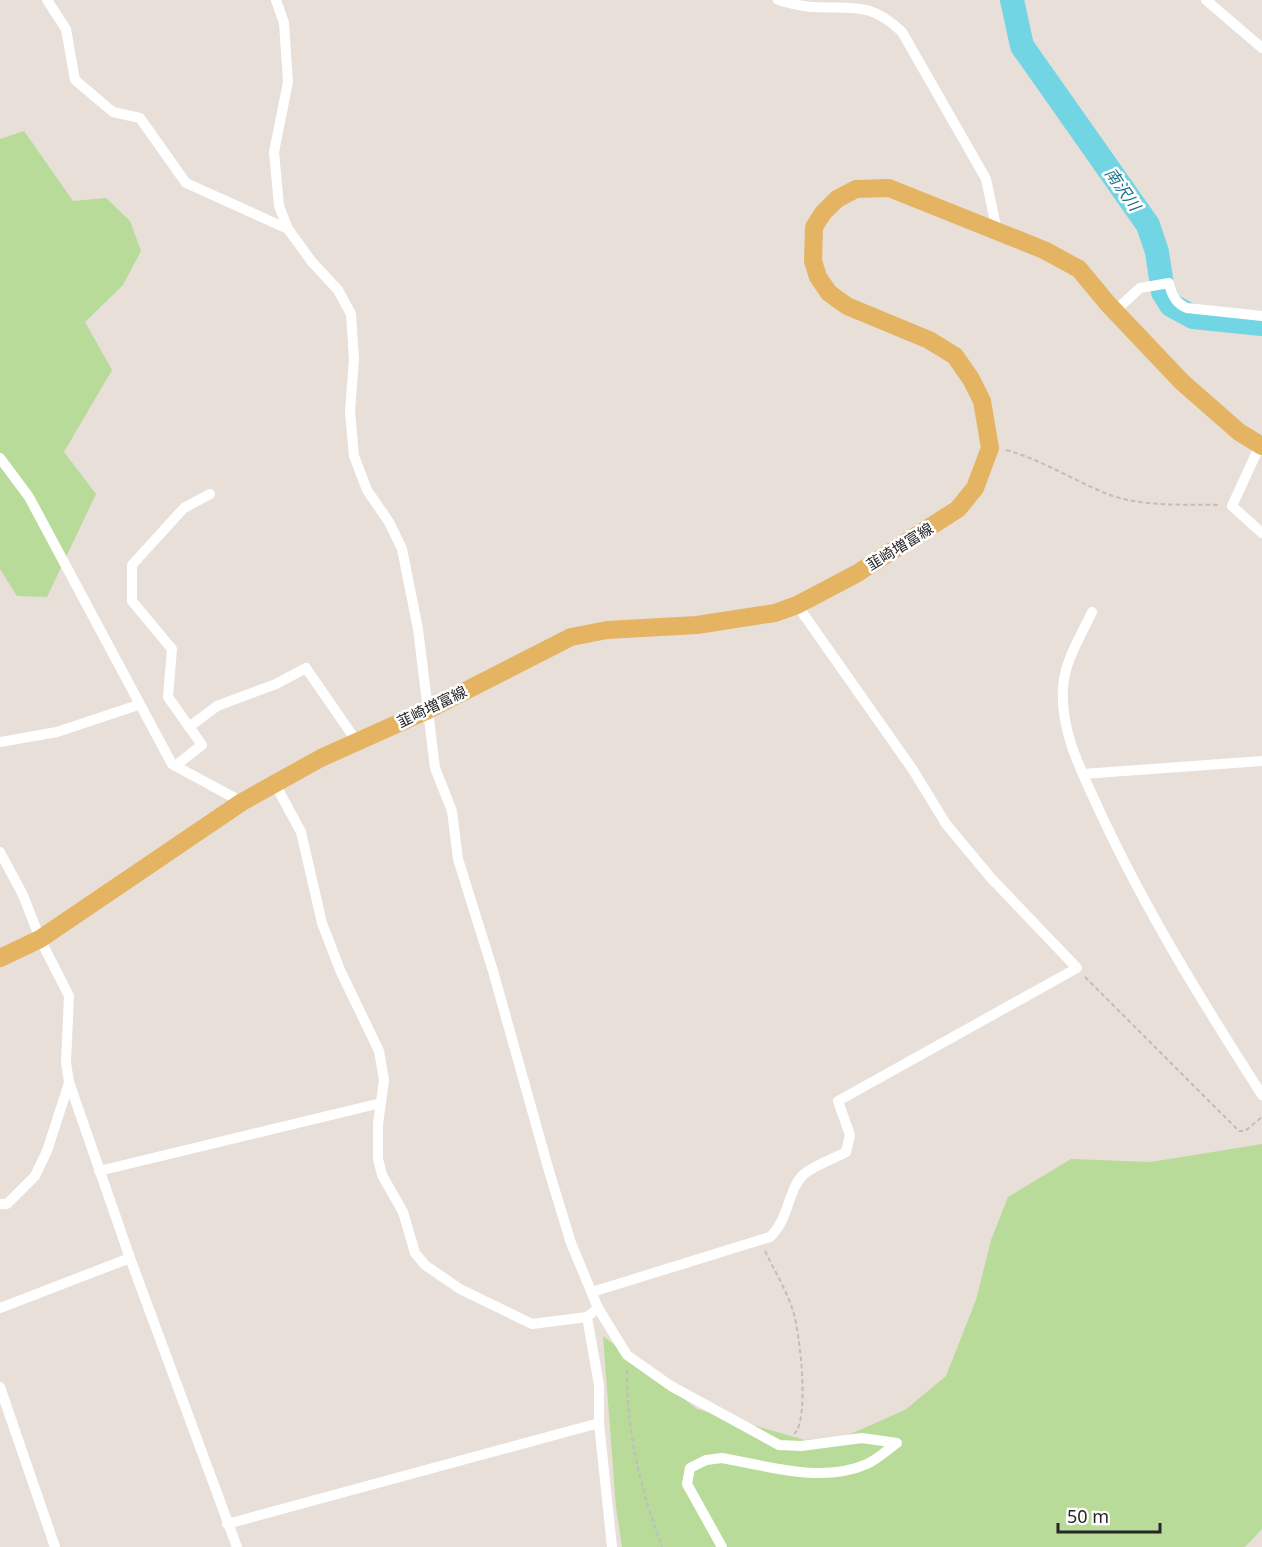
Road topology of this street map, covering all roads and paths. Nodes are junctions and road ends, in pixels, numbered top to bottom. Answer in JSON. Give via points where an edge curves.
{"nodes":[{"id":1,"x":47,"y":0,"type":"edge"},
{"id":2,"x":276,"y":0,"type":"edge"},
{"id":3,"x":778,"y":0,"type":"edge"},
{"id":4,"x":1206,"y":0,"type":"edge"},
{"id":5,"x":1262,"y":48,"type":"edge"},
{"id":6,"x":288,"y":229,"type":"junction"},
{"id":7,"x":997,"y":231,"type":"junction"},
{"id":8,"x":1115,"y":311,"type":"junction"},
{"id":9,"x":1262,"y":316,"type":"edge"},
{"id":10,"x":1261,"y":446,"type":"edge"},
{"id":11,"x":990,"y":448,"type":"junction"},
{"id":12,"x":0,"y":458,"type":"edge"},
{"id":13,"x":210,"y":494,"type":"dead end"},
{"id":14,"x":1232,"y":506,"type":"junction"},
{"id":15,"x":1262,"y":533,"type":"edge"},
{"id":16,"x":797,"y":605,"type":"junction"},
{"id":17,"x":1092,"y":612,"type":"dead end"},
{"id":18,"x":138,"y":705,"type":"junction"},
{"id":19,"x":428,"y":710,"type":"junction"},
{"id":20,"x":189,"y":727,"type":"junction"},
{"id":21,"x":0,"y":742,"type":"edge"},
{"id":22,"x":357,"y":742,"type":"junction"},
{"id":23,"x":1262,"y":761,"type":"edge"},
{"id":24,"x":175,"y":766,"type":"junction"},
{"id":25,"x":1083,"y":774,"type":"junction"},
{"id":26,"x":275,"y":784,"type":"junction"},
{"id":27,"x":242,"y":802,"type":"junction"},
{"id":28,"x":0,"y":852,"type":"edge"},
{"id":29,"x":40,"y":939,"type":"junction"},
{"id":30,"x":0,"y":958,"type":"edge"},
{"id":31,"x":1077,"y":968,"type":"junction"},
{"id":32,"x":69,"y":1082,"type":"junction"},
{"id":33,"x":1262,"y":1095,"type":"edge"},
{"id":34,"x":381,"y":1103,"type":"junction"},
{"id":35,"x":1262,"y":1117,"type":"edge"},
{"id":36,"x":99,"y":1171,"type":"junction"},
{"id":37,"x":0,"y":1204,"type":"edge"},
{"id":38,"x":760,"y":1240,"type":"junction"},
{"id":39,"x":130,"y":1258,"type":"junction"},
{"id":40,"x":592,"y":1292,"type":"junction"},
{"id":41,"x":0,"y":1308,"type":"edge"},
{"id":42,"x":598,"y":1308,"type":"junction"},
{"id":43,"x":587,"y":1317,"type":"junction"},
{"id":44,"x":627,"y":1355,"type":"junction"},
{"id":45,"x":0,"y":1387,"type":"edge"},
{"id":46,"x":599,"y":1423,"type":"junction"},
{"id":47,"x":787,"y":1432,"type":"dead end"},
{"id":48,"x":227,"y":1524,"type":"junction"},
{"id":49,"x":55,"y":1547,"type":"edge"},
{"id":50,"x":237,"y":1547,"type":"edge"},
{"id":51,"x":612,"y":1547,"type":"edge"},
{"id":52,"x":662,"y":1547,"type":"edge"},
{"id":53,"x":722,"y":1547,"type":"edge"}],
"edges":[{"from":1,"to":6,"type":"street","via":[[66,29],[75,80],[113,112],[140,118],[186,183]]},
{"from":2,"to":6,"type":"street","via":[[284,22],[288,82],[274,152],[279,206]]},
{"from":3,"to":7,"type":"street","via":[[812,7],[870,8],[902,32],[986,179]]},
{"from":4,"to":5,"type":"street"},
{"from":6,"to":19,"type":"street","via":[[338,290],[351,314],[354,359],[350,412],[354,456],[368,490],[402,549],[418,629]]},
{"from":7,"to":8,"type":"main road","via":[[1079,269]]},
{"from":7,"to":11,"type":"main road","via":[[889,188],[856,189],[837,199],[823,213],[814,227],[812,243],[818,277],[829,293],[846,306],[929,340],[955,356],[982,401]]},
{"from":8,"to":9,"type":"street","via":[[1140,288],[1169,282],[1171,292],[1186,308]]},
{"from":8,"to":10,"type":"main road","via":[[1212,410]]},
{"from":10,"to":14,"type":"street"},
{"from":11,"to":14,"type":"path","via":[[1031,457],[1099,491],[1148,504]]},
{"from":11,"to":16,"type":"main road","name":"韮崎増富線","via":[[975,488],[958,509],[856,574]]},
{"from":12,"to":18,"type":"street","via":[[28,497]]},
{"from":13,"to":20,"type":"street","via":[[184,508],[132,565],[132,602],[172,649],[168,697]]},
{"from":14,"to":15,"type":"street"},
{"from":16,"to":19,"type":"main road","name":"韮崎増富線","via":[[775,613],[697,625],[607,630],[572,637]]},
{"from":16,"to":31,"type":"street","via":[[913,770],[946,824],[991,878]]},
{"from":17,"to":25,"type":"street","via":[[1066,666],[1063,687],[1064,716]]},
{"from":18,"to":21,"type":"street","via":[[57,732]]},
{"from":18,"to":24,"type":"street"},
{"from":19,"to":22,"type":"main road","name":"韮崎増富線"},
{"from":19,"to":40,"type":"street","via":[[435,768],[452,811],[458,859],[494,971],[549,1172]]},
{"from":20,"to":22,"type":"street","via":[[217,706],[306,668]]},
{"from":20,"to":24,"type":"street","via":[[202,745]]},
{"from":22,"to":26,"type":"main road","name":"韮崎増富線"},
{"from":23,"to":25,"type":"street"},
{"from":24,"to":27,"type":"street"},
{"from":25,"to":33,"type":"street","via":[[1124,862],[1172,950]]},
{"from":26,"to":27,"type":"main road","name":"韮崎増富線"},
{"from":26,"to":34,"type":"street","via":[[301,832],[322,923],[340,970],[380,1051],[384,1080]]},
{"from":27,"to":29,"type":"main road","name":"韮崎増富線"},
{"from":28,"to":29,"type":"street"},
{"from":29,"to":30,"type":"main road","name":"韮崎増富線"},
{"from":29,"to":32,"type":"street","via":[[69,996]]},
{"from":31,"to":35,"type":"path","via":[[1239,1131],[1245,1131]]},
{"from":31,"to":38,"type":"street","via":[[838,1101],[850,1135],[846,1152],[805,1174],[796,1184],[782,1226]]},
{"from":32,"to":36,"type":"street"},
{"from":32,"to":37,"type":"street","via":[[35,1176],[7,1204]]},
{"from":34,"to":36,"type":"street"},
{"from":34,"to":43,"type":"street","via":[[380,1167],[403,1212],[415,1253],[425,1265],[460,1289],[532,1324]]},
{"from":36,"to":39,"type":"street"},
{"from":38,"to":40,"type":"street"},
{"from":38,"to":47,"type":"path","via":[[793,1310],[797,1330],[801,1422],[794,1434]]},
{"from":39,"to":41,"type":"street"},
{"from":39,"to":48,"type":"street"},
{"from":40,"to":42,"type":"street"},
{"from":42,"to":43,"type":"street"},
{"from":42,"to":44,"type":"street"},
{"from":43,"to":46,"type":"street","via":[[599,1385]]},
{"from":44,"to":52,"type":"path","via":[[627,1392],[637,1461]]},
{"from":44,"to":53,"type":"street","via":[[671,1386],[779,1445],[862,1438],[897,1443],[869,1463],[822,1475],[722,1458],[690,1468],[687,1484]]},
{"from":45,"to":49,"type":"street"},
{"from":46,"to":48,"type":"street"},
{"from":46,"to":51,"type":"street"},
{"from":48,"to":50,"type":"street"}]}
